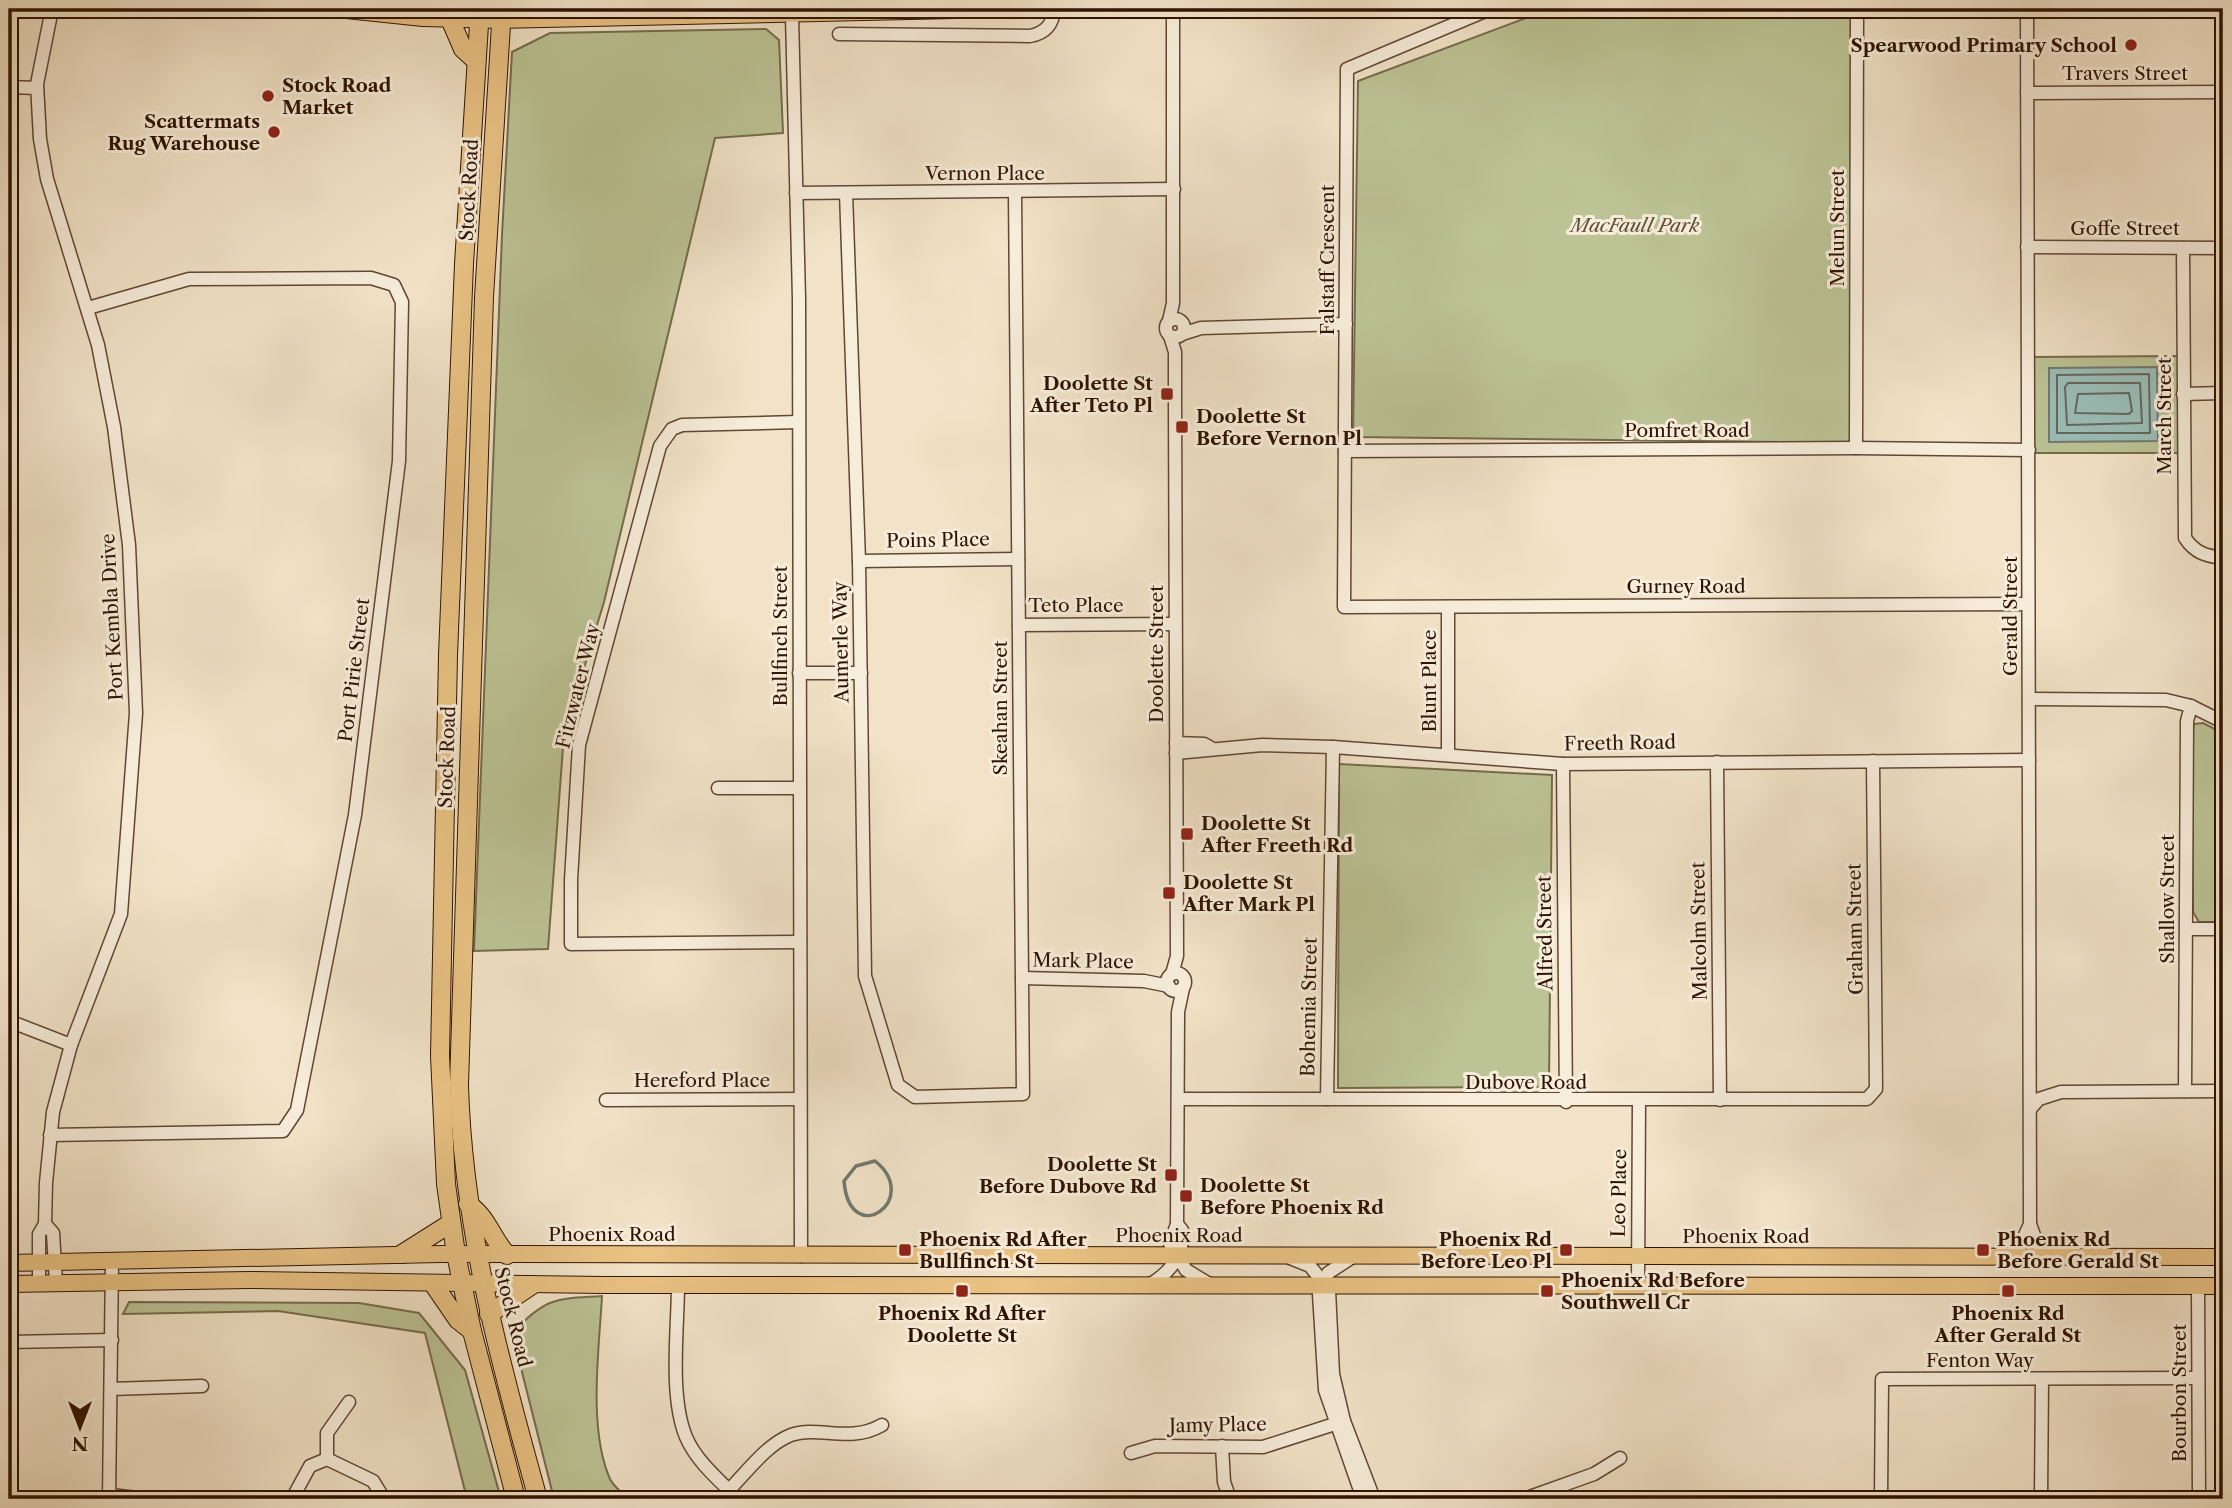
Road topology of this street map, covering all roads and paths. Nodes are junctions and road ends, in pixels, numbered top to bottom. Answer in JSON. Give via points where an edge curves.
{"nodes":[{"id":1,"x":52,"y":9,"type":"edge"},
{"id":2,"x":337,"y":9,"type":"edge"},
{"id":3,"x":1001,"y":9,"type":"edge"},
{"id":4,"x":1054,"y":9,"type":"edge"},
{"id":5,"x":1173,"y":9,"type":"edge"},
{"id":6,"x":1490,"y":9,"type":"edge"},
{"id":7,"x":1857,"y":9,"type":"edge"},
{"id":8,"x":2027,"y":9,"type":"edge"},
{"id":9,"x":479,"y":14,"type":"edge"},
{"id":10,"x":501,"y":14,"type":"edge"},
{"id":11,"x":792,"y":16,"type":"junction"},
{"id":12,"x":450,"y":19,"type":"junction"},
{"id":13,"x":839,"y":34,"type":"dead end"},
{"id":14,"x":476,"y":61,"type":"junction"},
{"id":15,"x":9,"y":87,"type":"edge"},
{"id":16,"x":37,"y":88,"type":"junction"},
{"id":17,"x":2223,"y":92,"type":"edge"},
{"id":18,"x":2027,"y":93,"type":"junction"},
{"id":19,"x":1174,"y":190,"type":"junction"},
{"id":20,"x":1015,"y":192,"type":"junction"},
{"id":21,"x":796,"y":193,"type":"junction"},
{"id":22,"x":846,"y":193,"type":"junction"},
{"id":23,"x":2027,"y":247,"type":"junction"},
{"id":24,"x":2183,"y":248,"type":"junction"},
{"id":25,"x":2223,"y":248,"type":"edge"},
{"id":26,"x":88,"y":307,"type":"junction"},
{"id":27,"x":1346,"y":324,"type":"junction"},
{"id":28,"x":1177,"y":328,"type":"junction"},
{"id":29,"x":2223,"y":393,"type":"edge"},
{"id":30,"x":2183,"y":394,"type":"junction"},
{"id":31,"x":798,"y":422,"type":"junction"},
{"id":32,"x":1856,"y":448,"type":"junction"},
{"id":33,"x":2029,"y":450,"type":"junction"},
{"id":34,"x":1345,"y":452,"type":"junction"},
{"id":35,"x":2223,"y":558,"type":"edge"},
{"id":36,"x":1018,"y":559,"type":"junction"},
{"id":37,"x":859,"y":561,"type":"junction"},
{"id":38,"x":2028,"y":604,"type":"junction"},
{"id":39,"x":1344,"y":607,"type":"joint"},
{"id":40,"x":1448,"y":607,"type":"junction"},
{"id":41,"x":1175,"y":624,"type":"junction"},
{"id":42,"x":1019,"y":625,"type":"junction"},
{"id":43,"x":799,"y":673,"type":"junction"},
{"id":44,"x":861,"y":673,"type":"junction"},
{"id":45,"x":2030,"y":699,"type":"junction"},
{"id":46,"x":2191,"y":706,"type":"junction"},
{"id":47,"x":2223,"y":722,"type":"edge"},
{"id":48,"x":1333,"y":747,"type":"junction"},
{"id":49,"x":1176,"y":748,"type":"junction"},
{"id":50,"x":1448,"y":755,"type":"junction"},
{"id":51,"x":2029,"y":760,"type":"junction"},
{"id":52,"x":1873,"y":761,"type":"junction"},
{"id":53,"x":1717,"y":762,"type":"junction"},
{"id":54,"x":1563,"y":764,"type":"junction"},
{"id":55,"x":718,"y":788,"type":"dead end"},
{"id":56,"x":799,"y":788,"type":"junction"},
{"id":57,"x":2187,"y":929,"type":"junction"},
{"id":58,"x":2223,"y":929,"type":"edge"},
{"id":59,"x":800,"y":942,"type":"junction"},
{"id":60,"x":1022,"y":978,"type":"junction"},
{"id":61,"x":1174,"y":981,"type":"junction"},
{"id":62,"x":9,"y":1021,"type":"edge"},
{"id":63,"x":71,"y":1045,"type":"junction"},
{"id":64,"x":2031,"y":1068,"type":"junction"},
{"id":65,"x":898,"y":1085,"type":"joint"},
{"id":66,"x":2185,"y":1091,"type":"junction"},
{"id":67,"x":2223,"y":1091,"type":"edge"},
{"id":68,"x":2061,"y":1092,"type":"junction"},
{"id":69,"x":1871,"y":1094,"type":"joint"},
{"id":70,"x":799,"y":1099,"type":"junction"},
{"id":71,"x":1178,"y":1099,"type":"junction"},
{"id":72,"x":1327,"y":1099,"type":"junction"},
{"id":73,"x":606,"y":1100,"type":"dead end"},
{"id":74,"x":1720,"y":1100,"type":"junction"},
{"id":75,"x":1566,"y":1101,"type":"junction"},
{"id":76,"x":1639,"y":1101,"type":"junction"},
{"id":77,"x":2031,"y":1108,"type":"junction"},
{"id":78,"x":50,"y":1135,"type":"junction"},
{"id":79,"x":468,"y":1205,"type":"junction"},
{"id":80,"x":451,"y":1223,"type":"junction"},
{"id":81,"x":45,"y":1224,"type":"junction"},
{"id":82,"x":2030,"y":1224,"type":"junction"},
{"id":83,"x":402,"y":1254,"type":"junction"},
{"id":84,"x":456,"y":1254,"type":"junction"},
{"id":85,"x":477,"y":1255,"type":"junction"},
{"id":86,"x":507,"y":1255,"type":"junction"},
{"id":87,"x":801,"y":1256,"type":"junction"},
{"id":88,"x":1176,"y":1256,"type":"junction"},
{"id":89,"x":1285,"y":1256,"type":"junction"},
{"id":90,"x":1354,"y":1256,"type":"junction"},
{"id":91,"x":1638,"y":1256,"type":"junction"},
{"id":92,"x":2005,"y":1256,"type":"junction"},
{"id":93,"x":2054,"y":1257,"type":"junction"},
{"id":94,"x":2223,"y":1257,"type":"edge"},
{"id":95,"x":112,"y":1261,"type":"junction"},
{"id":96,"x":55,"y":1262,"type":"junction"},
{"id":97,"x":9,"y":1263,"type":"edge"},
{"id":98,"x":38,"y":1263,"type":"junction"},
{"id":99,"x":113,"y":1282,"type":"junction"},
{"id":100,"x":39,"y":1283,"type":"junction"},
{"id":101,"x":56,"y":1283,"type":"junction"},
{"id":102,"x":9,"y":1284,"type":"edge"},
{"id":103,"x":434,"y":1284,"type":"junction"},
{"id":104,"x":461,"y":1284,"type":"junction"},
{"id":105,"x":482,"y":1284,"type":"junction"},
{"id":106,"x":1323,"y":1284,"type":"junction"},
{"id":107,"x":532,"y":1285,"type":"junction"},
{"id":108,"x":678,"y":1285,"type":"junction"},
{"id":109,"x":1149,"y":1285,"type":"junction"},
{"id":110,"x":1211,"y":1285,"type":"junction"},
{"id":111,"x":1638,"y":1286,"type":"junction"},
{"id":112,"x":2199,"y":1286,"type":"junction"},
{"id":113,"x":2223,"y":1286,"type":"edge"},
{"id":114,"x":489,"y":1314,"type":"junction"},
{"id":115,"x":472,"y":1331,"type":"junction"},
{"id":116,"x":112,"y":1339,"type":"junction"},
{"id":117,"x":9,"y":1342,"type":"edge"},
{"id":118,"x":2197,"y":1378,"type":"junction"},
{"id":119,"x":2042,"y":1380,"type":"junction"},
{"id":120,"x":202,"y":1386,"type":"dead end"},
{"id":121,"x":111,"y":1389,"type":"junction"},
{"id":122,"x":349,"y":1402,"type":"dead end"},
{"id":123,"x":1340,"y":1422,"type":"junction"},
{"id":124,"x":882,"y":1425,"type":"dead end"},
{"id":125,"x":1222,"y":1446,"type":"junction"},
{"id":126,"x":1131,"y":1453,"type":"dead end"},
{"id":127,"x":1620,"y":1458,"type":"dead end"},
{"id":128,"x":327,"y":1459,"type":"junction"},
{"id":129,"x":733,"y":1495,"type":"edge"},
{"id":130,"x":110,"y":1497,"type":"edge"},
{"id":131,"x":147,"y":1499,"type":"edge"},
{"id":132,"x":292,"y":1499,"type":"edge"},
{"id":133,"x":384,"y":1499,"type":"edge"},
{"id":134,"x":516,"y":1499,"type":"edge"},
{"id":135,"x":538,"y":1499,"type":"edge"},
{"id":136,"x":1230,"y":1499,"type":"edge"},
{"id":137,"x":1363,"y":1499,"type":"edge"},
{"id":138,"x":1374,"y":1499,"type":"edge"},
{"id":139,"x":1524,"y":1499,"type":"edge"},
{"id":140,"x":1881,"y":1499,"type":"edge"},
{"id":141,"x":2041,"y":1499,"type":"edge"},
{"id":142,"x":2199,"y":1499,"type":"edge"}],
"edges":[{"from":1,"to":16,"type":"street","name":"Port Kembla Drive"},
{"from":2,"to":12,"type":"main road"},
{"from":3,"to":11,"type":"main road"},
{"from":4,"to":13,"type":"street","via":[[1051,25],[1030,36]]},
{"from":5,"to":19,"type":"street","name":"Doolette Street"},
{"from":6,"to":27,"type":"street","name":"Falstaff Crescent","via":[[1347,69]]},
{"from":7,"to":32,"type":"street","name":"Melun Street"},
{"from":8,"to":18,"type":"street","name":"Gerald Street"},
{"from":9,"to":10,"type":"main road"},
{"from":9,"to":12,"type":"main road"},
{"from":9,"to":14,"type":"highway","name":"Stock Road"},
{"from":10,"to":11,"type":"main road"},
{"from":10,"to":79,"type":"highway","name":"Stock Road","via":[[484,297],[459,1052]]},
{"from":11,"to":21,"type":"street","name":"Bullfinch Street"},
{"from":12,"to":14,"type":"highway","via":[[463,49]]},
{"from":14,"to":80,"type":"highway","name":"Stock Road","via":[[448,641],[440,998],[441,1102]]},
{"from":15,"to":16,"type":"street"},
{"from":16,"to":26,"type":"street","name":"Port Kembla Drive","via":[[47,179]]},
{"from":17,"to":18,"type":"street","name":"Travers Street"},
{"from":18,"to":23,"type":"street","name":"Gerald Street"},
{"from":19,"to":20,"type":"street","name":"Vernon Place"},
{"from":19,"to":28,"type":"street","name":"Doolette Street"},
{"from":20,"to":22,"type":"street","name":"Vernon Place"},
{"from":20,"to":36,"type":"street","name":"Skeahan Street"},
{"from":21,"to":22,"type":"street","name":"Vernon Place"},
{"from":21,"to":31,"type":"street","name":"Bullfinch Street"},
{"from":22,"to":37,"type":"street","name":"Aumerle Way"},
{"from":23,"to":24,"type":"street","name":"Goffe Street"},
{"from":23,"to":33,"type":"street","name":"Gerald Street"},
{"from":24,"to":25,"type":"street","name":"Goffe Street"},
{"from":24,"to":30,"type":"street","name":"March Street"},
{"from":26,"to":63,"type":"street","name":"Port Kembla Drive","via":[[107,384],[125,503],[136,713],[121,914]]},
{"from":26,"to":78,"type":"street","name":"Port Pirie Street","via":[[189,279],[371,278],[394,285],[402,302],[400,461],[355,815],[297,1110],[283,1131]]},
{"from":27,"to":28,"type":"street"},
{"from":27,"to":34,"type":"street","name":"Falstaff Crescent"},
{"from":28,"to":41,"type":"street","name":"Doolette Street"},
{"from":29,"to":30,"type":"street"},
{"from":30,"to":35,"type":"street","name":"March Street","via":[[2185,538],[2191,548]]},
{"from":31,"to":43,"type":"street","name":"Bullfinch Street"},
{"from":31,"to":59,"type":"street","name":"Fitzwater Way","via":[[682,425],[672,429],[660,446],[579,746],[571,944]]},
{"from":32,"to":33,"type":"street","name":"Pomfret Road"},
{"from":32,"to":34,"type":"street","name":"Pomfret Road"},
{"from":33,"to":38,"type":"street","name":"Gerald Street"},
{"from":34,"to":39,"type":"street","name":"Falstaff Crescent"},
{"from":36,"to":37,"type":"street","name":"Poins Place"},
{"from":36,"to":42,"type":"street","name":"Skeahan Street"},
{"from":37,"to":44,"type":"street","name":"Aumerle Way"},
{"from":38,"to":40,"type":"street","name":"Gurney Road"},
{"from":38,"to":45,"type":"street","name":"Gerald Street"},
{"from":39,"to":40,"type":"street","name":"Gurney Road"},
{"from":40,"to":50,"type":"street","name":"Blunt Place"},
{"from":41,"to":42,"type":"street","name":"Teto Place"},
{"from":41,"to":49,"type":"street","name":"Doolette Street"},
{"from":42,"to":60,"type":"street","name":"Skeahan Street"},
{"from":43,"to":44,"type":"street"},
{"from":43,"to":56,"type":"street","name":"Bullfinch Street"},
{"from":44,"to":65,"type":"street","name":"Aumerle Way","via":[[865,976]]},
{"from":45,"to":46,"type":"street","via":[[2166,700]]},
{"from":45,"to":51,"type":"street","name":"Gerald Street"},
{"from":46,"to":47,"type":"street"},
{"from":46,"to":57,"type":"street","name":"Shallow Street","via":[[2187,721]]},
{"from":48,"to":49,"type":"street","name":"Freeth Road","via":[[1211,748],[1203,744]]},
{"from":48,"to":50,"type":"street","name":"Freeth Road"},
{"from":48,"to":72,"type":"street","name":"Bohemia Street"},
{"from":49,"to":61,"type":"street","name":"Doolette Street"},
{"from":50,"to":54,"type":"street","name":"Freeth Road"},
{"from":51,"to":52,"type":"street","name":"Freeth Road"},
{"from":51,"to":64,"type":"street","name":"Gerald Street"},
{"from":52,"to":53,"type":"street","name":"Freeth Road"},
{"from":52,"to":69,"type":"street","name":"Graham Street","via":[[1876,1089]]},
{"from":53,"to":54,"type":"street","name":"Freeth Road"},
{"from":53,"to":74,"type":"street","name":"Malcolm Street"},
{"from":54,"to":75,"type":"street","name":"Alfred Street"},
{"from":55,"to":56,"type":"street"},
{"from":56,"to":59,"type":"street","name":"Bullfinch Street"},
{"from":57,"to":58,"type":"street"},
{"from":57,"to":66,"type":"street","name":"Shallow Street"},
{"from":59,"to":70,"type":"street","name":"Bullfinch Street"},
{"from":60,"to":61,"type":"street","name":"Mark Place"},
{"from":60,"to":65,"type":"street","name":"Skeahan Street","via":[[1023,1094],[915,1097]]},
{"from":61,"to":71,"type":"street","name":"Doolette Street"},
{"from":62,"to":63,"type":"street"},
{"from":63,"to":78,"type":"street","name":"Port Kembla Drive"},
{"from":64,"to":68,"type":"street","via":[[2035,1079]]},
{"from":64,"to":77,"type":"street","name":"Gerald Street"},
{"from":66,"to":67,"type":"street"},
{"from":66,"to":68,"type":"street"},
{"from":68,"to":77,"type":"street"},
{"from":69,"to":74,"type":"street","name":"Dubove Road","via":[[1867,1099]]},
{"from":70,"to":73,"type":"street","name":"Hereford Place"},
{"from":70,"to":87,"type":"street","name":"Bullfinch Street"},
{"from":71,"to":72,"type":"street","name":"Dubove Road"},
{"from":71,"to":88,"type":"street","name":"Doolette Street","via":[[1177,1224],[1170,1244]]},
{"from":72,"to":75,"type":"street","name":"Dubove Road"},
{"from":74,"to":76,"type":"street","name":"Dubove Road"},
{"from":75,"to":76,"type":"street","name":"Dubove Road"},
{"from":76,"to":91,"type":"street","name":"Leo Place"},
{"from":77,"to":82,"type":"street","name":"Gerald Street"},
{"from":78,"to":81,"type":"street","name":"Port Kembla Drive"},
{"from":79,"to":85,"type":"highway","name":"Stock Road"},
{"from":79,"to":86,"type":"highway","via":[[483,1215],[493,1239]]},
{"from":80,"to":83,"type":"highway"},
{"from":80,"to":84,"type":"highway","name":"Stock Road"},
{"from":81,"to":96,"type":"street","name":"Port Kembla Drive","via":[[53,1233]]},
{"from":81,"to":98,"type":"street","name":"Port Kembla Drive"},
{"from":82,"to":92,"type":"street","via":[[2020,1246]]},
{"from":82,"to":93,"type":"street","via":[[2038,1246]]},
{"from":83,"to":84,"type":"main road","name":"Phoenix Road"},
{"from":83,"to":95,"type":"main road","name":"Phoenix Road"},
{"from":84,"to":85,"type":"main road","name":"Phoenix Road"},
{"from":84,"to":104,"type":"highway","name":"Stock Road"},
{"from":85,"to":86,"type":"main road","name":"Phoenix Road"},
{"from":85,"to":105,"type":"highway","name":"Stock Road"},
{"from":86,"to":87,"type":"main road","name":"Phoenix Road"},
{"from":87,"to":88,"type":"main road","name":"Phoenix Road"},
{"from":88,"to":89,"type":"main road","name":"Phoenix Road"},
{"from":88,"to":109,"type":"street","via":[[1170,1270]]},
{"from":88,"to":110,"type":"street","via":[[1186,1270]]},
{"from":89,"to":90,"type":"main road","name":"Phoenix Road"},
{"from":89,"to":106,"type":"street","via":[[1310,1266]]},
{"from":90,"to":91,"type":"main road","name":"Phoenix Road"},
{"from":90,"to":106,"type":"street","via":[[1328,1273]]},
{"from":91,"to":92,"type":"main road","name":"Phoenix Road"},
{"from":91,"to":111,"type":"street","name":"Leo Place"},
{"from":92,"to":93,"type":"main road","name":"Phoenix Road"},
{"from":93,"to":94,"type":"main road","name":"Phoenix Road"},
{"from":95,"to":96,"type":"main road","name":"Phoenix Road"},
{"from":95,"to":99,"type":"street"},
{"from":96,"to":98,"type":"main road","name":"Phoenix Road"},
{"from":96,"to":101,"type":"street","name":"Port Kembla Drive"},
{"from":97,"to":98,"type":"main road","name":"Phoenix Road"},
{"from":98,"to":100,"type":"street","name":"Port Kembla Drive"},
{"from":99,"to":101,"type":"main road"},
{"from":99,"to":103,"type":"main road"},
{"from":99,"to":116,"type":"street"},
{"from":100,"to":101,"type":"main road"},
{"from":100,"to":102,"type":"main road"},
{"from":103,"to":104,"type":"main road"},
{"from":103,"to":115,"type":"highway","via":[[458,1320]]},
{"from":104,"to":105,"type":"main road"},
{"from":104,"to":115,"type":"highway","name":"Stock Road"},
{"from":105,"to":107,"type":"main road"},
{"from":105,"to":114,"type":"highway","name":"Stock Road"},
{"from":106,"to":110,"type":"main road"},
{"from":106,"to":111,"type":"main road"},
{"from":106,"to":123,"type":"street","via":[[1331,1297],[1333,1374]]},
{"from":107,"to":108,"type":"main road"},
{"from":107,"to":114,"type":"highway"},
{"from":108,"to":109,"type":"main road"},
{"from":108,"to":129,"type":"street","via":[[680,1415],[686,1437],[700,1459]]},
{"from":109,"to":110,"type":"main road"},
{"from":111,"to":112,"type":"main road"},
{"from":112,"to":113,"type":"main road"},
{"from":112,"to":118,"type":"street","name":"Bourbon Street"},
{"from":114,"to":135,"type":"highway","name":"Stock Road"},
{"from":115,"to":134,"type":"highway","name":"Stock Road"},
{"from":116,"to":117,"type":"street"},
{"from":116,"to":121,"type":"street"},
{"from":118,"to":119,"type":"street","name":"Fenton Way"},
{"from":118,"to":142,"type":"street","name":"Bourbon Street"},
{"from":119,"to":140,"type":"street","name":"Fenton Way","via":[[1882,1379]]},
{"from":119,"to":141,"type":"street"},
{"from":120,"to":121,"type":"street"},
{"from":121,"to":130,"type":"street"},
{"from":122,"to":128,"type":"street","via":[[327,1433]]},
{"from":123,"to":125,"type":"street","name":"Jamy Place","via":[[1263,1447]]},
{"from":123,"to":137,"type":"street"},
{"from":123,"to":138,"type":"street"},
{"from":124,"to":129,"type":"street","via":[[866,1434],[792,1435],[774,1446]]},
{"from":125,"to":126,"type":"street","name":"Jamy Place","via":[[1155,1446]]},
{"from":125,"to":136,"type":"street"},
{"from":127,"to":139,"type":"street","via":[[1594,1474]]},
{"from":128,"to":132,"type":"street","via":[[310,1466]]},
{"from":128,"to":133,"type":"street","via":[[373,1481]]},
{"from":130,"to":131,"type":"street"}]}
